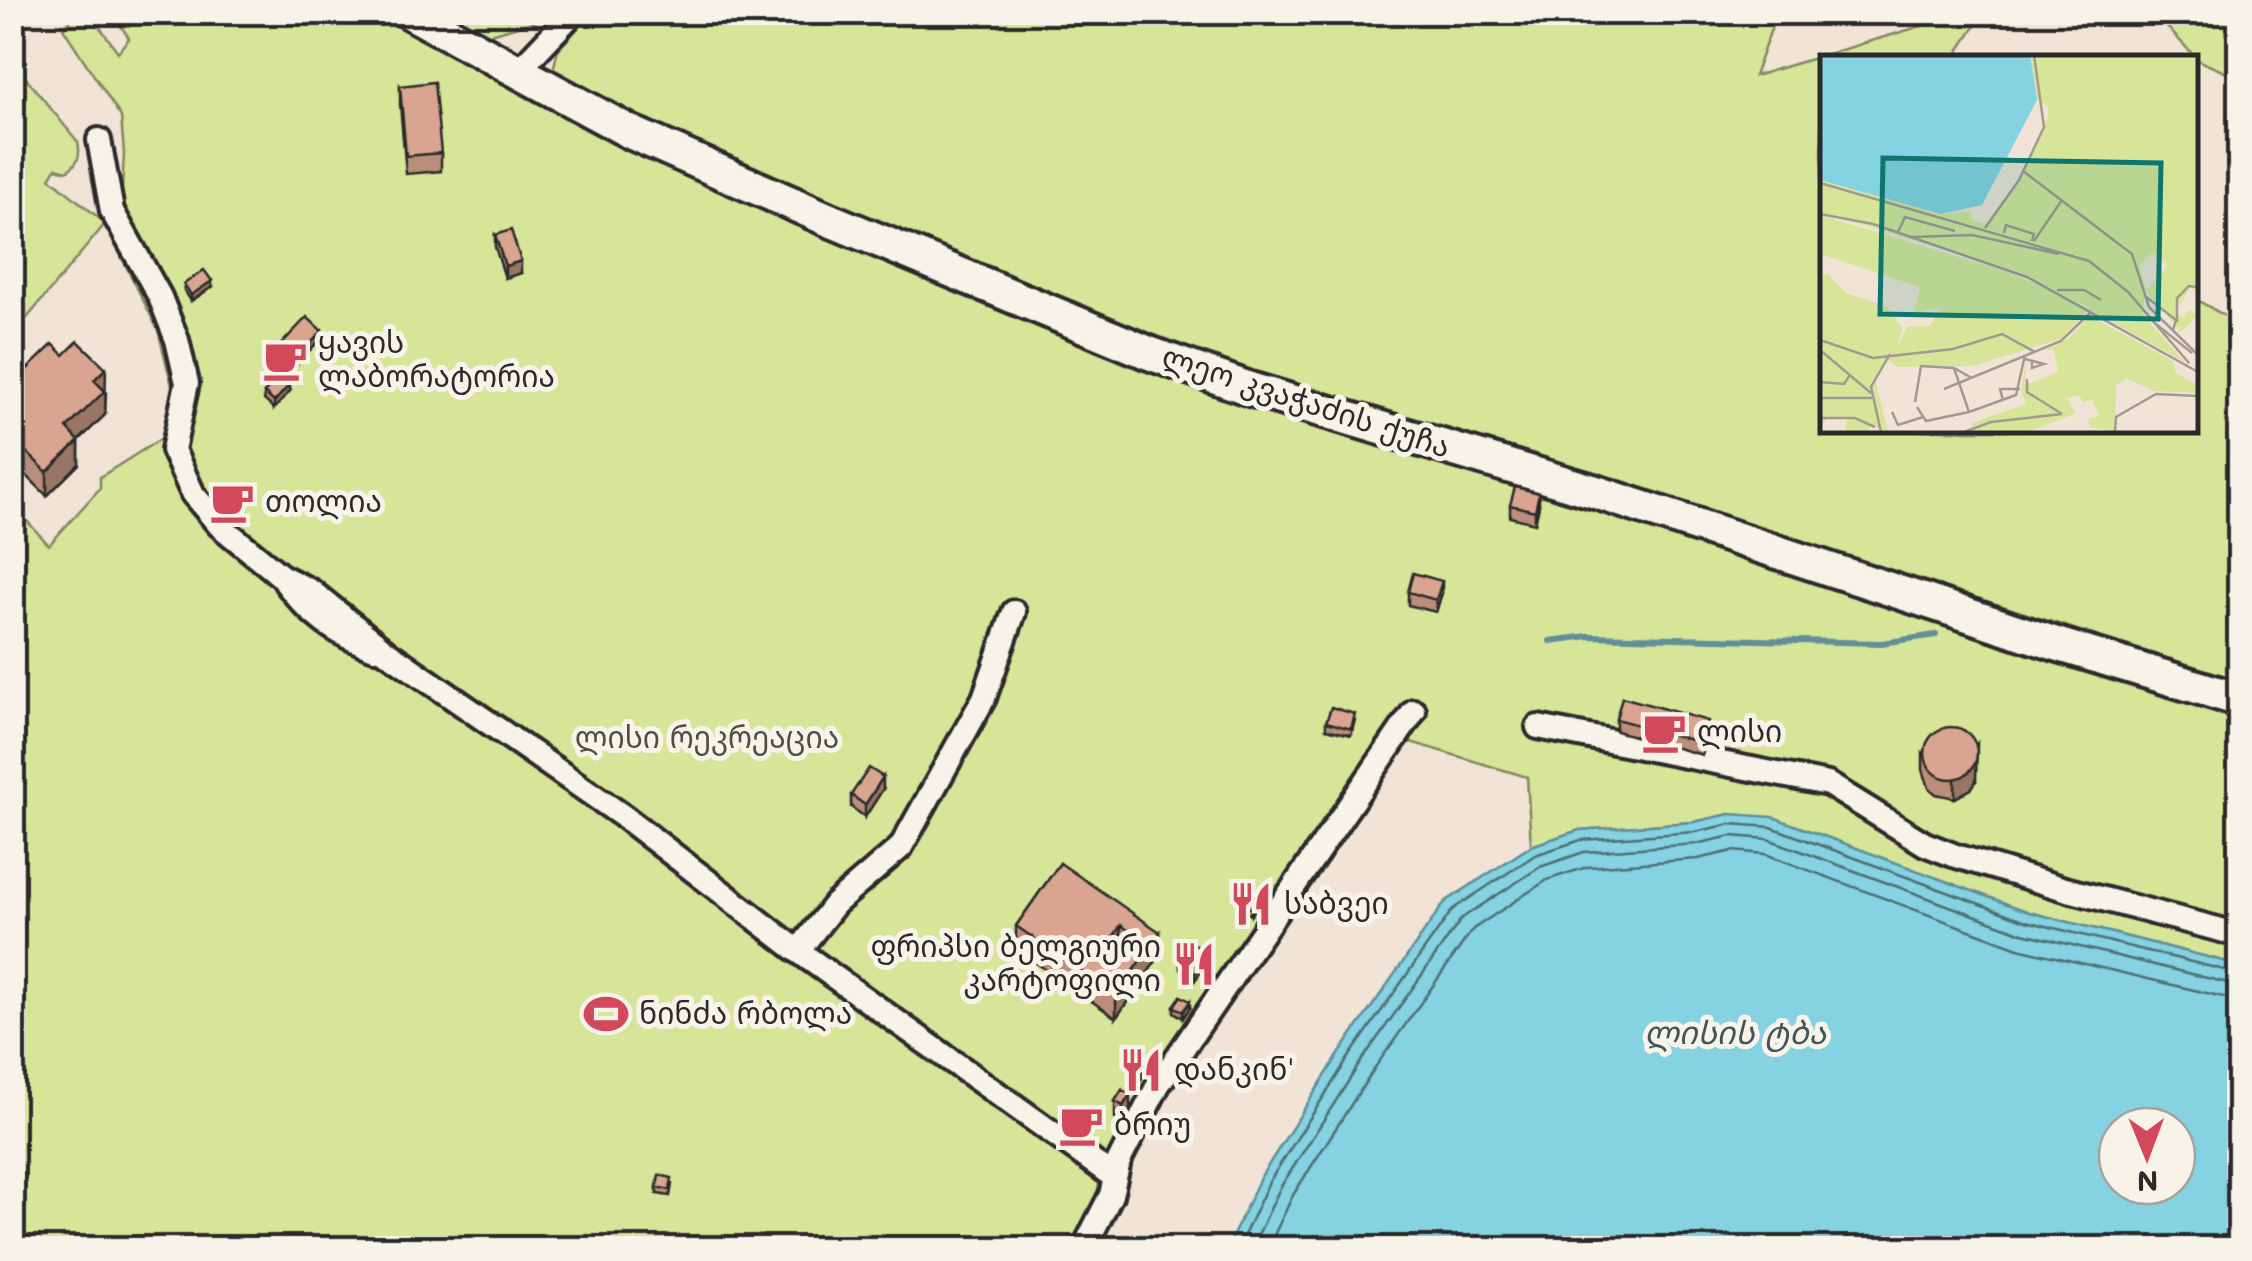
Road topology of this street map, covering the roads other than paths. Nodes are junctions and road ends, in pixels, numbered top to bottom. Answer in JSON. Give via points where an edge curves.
{"nodes":[{"id":1,"x":409,"y":12,"type":"edge"},
{"id":2,"x":574,"y":12,"type":"edge"},
{"id":3,"x":517,"y":72,"type":"junction"},
{"id":4,"x":99,"y":140,"type":"dead end"},
{"id":5,"x":1014,"y":612,"type":"dead end"},
{"id":6,"x":2240,"y":700,"type":"edge"},
{"id":7,"x":1414,"y":711,"type":"dead end"},
{"id":8,"x":1538,"y":726,"type":"dead end"},
{"id":9,"x":2240,"y":934,"type":"edge"},
{"id":10,"x":798,"y":951,"type":"junction"},
{"id":11,"x":1114,"y":1178,"type":"junction"},
{"id":12,"x":1084,"y":1248,"type":"edge"}],
"edges":[{"from":1,"to":3,"type":"main road","name":"ლეო კვაჭაძის ქუჩა"},
{"from":2,"to":3,"type":"street"},
{"from":3,"to":6,"type":"main road","name":"ლეო კვაჭაძის ქუჩა","via":[[630,132],[1150,353]]},
{"from":4,"to":10,"type":"street","via":[[112,210],[177,340],[187,383],[173,450],[193,494],[219,525],[281,576],[624,816]]},
{"from":5,"to":10,"type":"street","via":[[984,698],[900,848],[835,904]]},
{"from":7,"to":11,"type":"street","via":[[1158,1085]]},
{"from":8,"to":9,"type":"street","via":[[1828,784],[1924,844]]},
{"from":10,"to":11,"type":"street"},
{"from":11,"to":12,"type":"street"}]}
